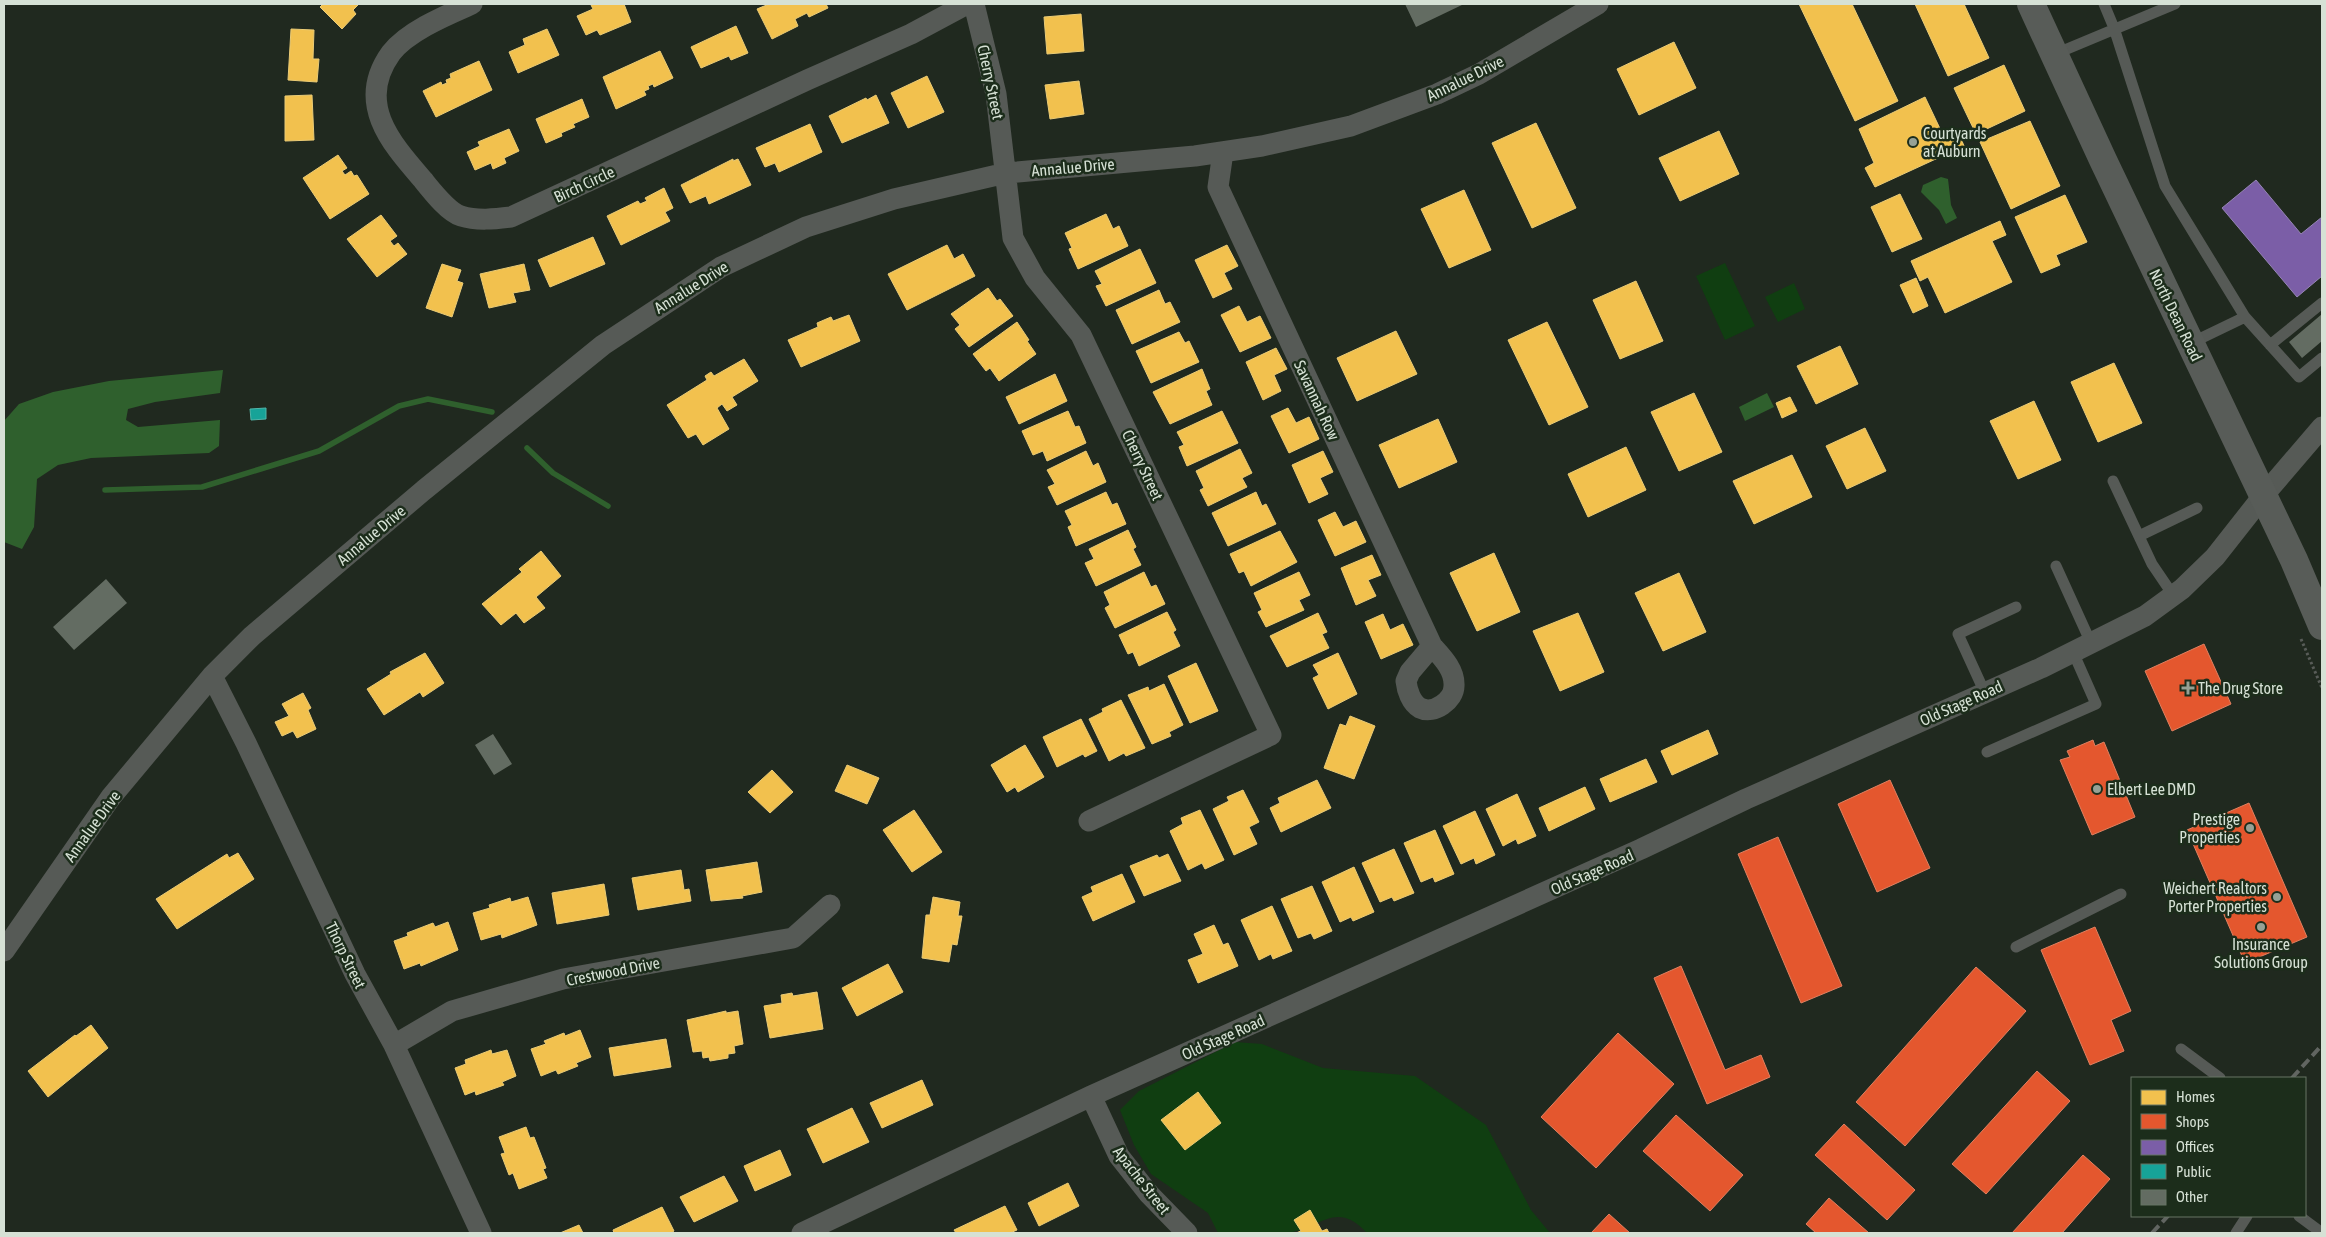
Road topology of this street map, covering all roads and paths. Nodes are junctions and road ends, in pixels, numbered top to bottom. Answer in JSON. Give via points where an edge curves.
{"nodes":[{"id":1,"x":472,"y":4,"type":"edge"},
{"id":2,"x":967,"y":4,"type":"edge"},
{"id":3,"x":974,"y":4,"type":"edge"},
{"id":4,"x":1598,"y":4,"type":"edge"},
{"id":5,"x":2031,"y":4,"type":"edge"},
{"id":6,"x":2104,"y":4,"type":"edge"},
{"id":7,"x":2175,"y":4,"type":"edge"},
{"id":8,"x":2114,"y":28,"type":"junction"},
{"id":9,"x":2054,"y":55,"type":"junction"},
{"id":10,"x":1223,"y":152,"type":"junction"},
{"id":11,"x":1006,"y":173,"type":"junction"},
{"id":12,"x":2322,"y":303,"type":"edge"},
{"id":13,"x":2245,"y":317,"type":"junction"},
{"id":14,"x":2190,"y":343,"type":"junction"},
{"id":15,"x":2270,"y":345,"type":"junction"},
{"id":16,"x":2322,"y":358,"type":"edge"},
{"id":17,"x":2322,"y":427,"type":"edge"},
{"id":18,"x":2113,"y":481,"type":"dead end"},
{"id":19,"x":2263,"y":496,"type":"junction"},
{"id":20,"x":2196,"y":508,"type":"dead end"},
{"id":21,"x":2139,"y":536,"type":"junction"},
{"id":22,"x":2056,"y":566,"type":"dead end"},
{"id":23,"x":2173,"y":595,"type":"junction"},
{"id":24,"x":2016,"y":607,"type":"dead end"},
{"id":25,"x":2322,"y":626,"type":"edge"},
{"id":26,"x":1432,"y":646,"type":"dead end"},
{"id":27,"x":2082,"y":647,"type":"junction"},
{"id":28,"x":212,"y":676,"type":"junction"},
{"id":29,"x":1985,"y":692,"type":"junction"},
{"id":30,"x":1987,"y":752,"type":"dead end"},
{"id":31,"x":1088,"y":821,"type":"dead end"},
{"id":32,"x":2121,"y":894,"type":"dead end"},
{"id":33,"x":830,"y":905,"type":"dead end"},
{"id":34,"x":2016,"y":947,"type":"dead end"},
{"id":35,"x":4,"y":951,"type":"edge"},
{"id":36,"x":394,"y":1044,"type":"junction"},
{"id":37,"x":2182,"y":1049,"type":"dead end"},
{"id":38,"x":2219,"y":1077,"type":"edge"},
{"id":39,"x":1091,"y":1096,"type":"junction"},
{"id":40,"x":2246,"y":1217,"type":"edge"},
{"id":41,"x":2300,"y":1217,"type":"edge"},
{"id":42,"x":811,"y":1231,"type":"edge"},
{"id":43,"x":481,"y":1233,"type":"edge"},
{"id":44,"x":1187,"y":1233,"type":"edge"},
{"id":45,"x":2236,"y":1233,"type":"edge"},
{"id":46,"x":2322,"y":1233,"type":"edge"}],
"edges":[{"from":1,"to":2,"type":"street","name":"Birch Circle","via":[[409,37],[392,53],[380,76],[376,102],[382,127],[394,147],[439,200],[460,216],[487,220],[511,217],[911,34]]},
{"from":3,"to":11,"type":"street","name":"Cherry Street","via":[[996,94]]},
{"from":4,"to":10,"type":"street","name":"Annalue Drive","via":[[1479,74],[1437,94],[1351,126]]},
{"from":5,"to":9,"type":"street","name":"North Dean Road"},
{"from":6,"to":8,"type":"lane"},
{"from":7,"to":8,"type":"lane"},
{"from":8,"to":9,"type":"lane"},
{"from":8,"to":13,"type":"lane","via":[[2165,186]]},
{"from":9,"to":14,"type":"street","name":"North Dean Road"},
{"from":10,"to":11,"type":"street","name":"Annalue Drive"},
{"from":10,"to":26,"type":"street","name":"Savannah Row","via":[[1218,187]]},
{"from":11,"to":28,"type":"street","name":"Annalue Drive","via":[[894,199],[806,227],[721,267],[680,292],[604,345],[424,490],[252,636]]},
{"from":11,"to":31,"type":"street","name":"Cherry Street","via":[[1013,238],[1035,278],[1081,335],[1271,735]]},
{"from":12,"to":15,"type":"lane"},
{"from":13,"to":14,"type":"lane"},
{"from":13,"to":15,"type":"lane"},
{"from":14,"to":19,"type":"street","name":"North Dean Road"},
{"from":15,"to":16,"type":"lane","via":[[2299,377]]},
{"from":17,"to":19,"type":"street","name":"Old Stage Road"},
{"from":18,"to":21,"type":"lane"},
{"from":19,"to":23,"type":"street","name":"Old Stage Road","via":[[2215,558]]},
{"from":19,"to":25,"type":"street","name":"North Dean Road"},
{"from":20,"to":21,"type":"lane"},
{"from":21,"to":23,"type":"lane","via":[[2152,564]]},
{"from":22,"to":27,"type":"lane"},
{"from":23,"to":27,"type":"street","name":"Old Stage Road","via":[[2145,616]]},
{"from":24,"to":29,"type":"lane","via":[[1958,634]]},
{"from":27,"to":29,"type":"street","name":"Old Stage Road"},
{"from":27,"to":30,"type":"lane","via":[[2096,704]]},
{"from":28,"to":35,"type":"street","name":"Annalue Drive","via":[[111,797]]},
{"from":28,"to":36,"type":"street","name":"Thorp Street","via":[[355,974]]},
{"from":29,"to":39,"type":"street","name":"Old Stage Road","via":[[1746,798],[1642,850]]},
{"from":32,"to":34,"type":"lane"},
{"from":33,"to":36,"type":"street","name":"Crestwood Drive","via":[[793,938],[563,980],[452,1012]]},
{"from":36,"to":43,"type":"street","name":"Thorp Street"},
{"from":37,"to":38,"type":"lane"},
{"from":39,"to":42,"type":"street","name":"Old Stage Road"},
{"from":39,"to":44,"type":"street","name":"Apache Street","via":[[1119,1156],[1149,1194]]},
{"from":40,"to":45,"type":"lane"},
{"from":41,"to":46,"type":"lane"}]}
